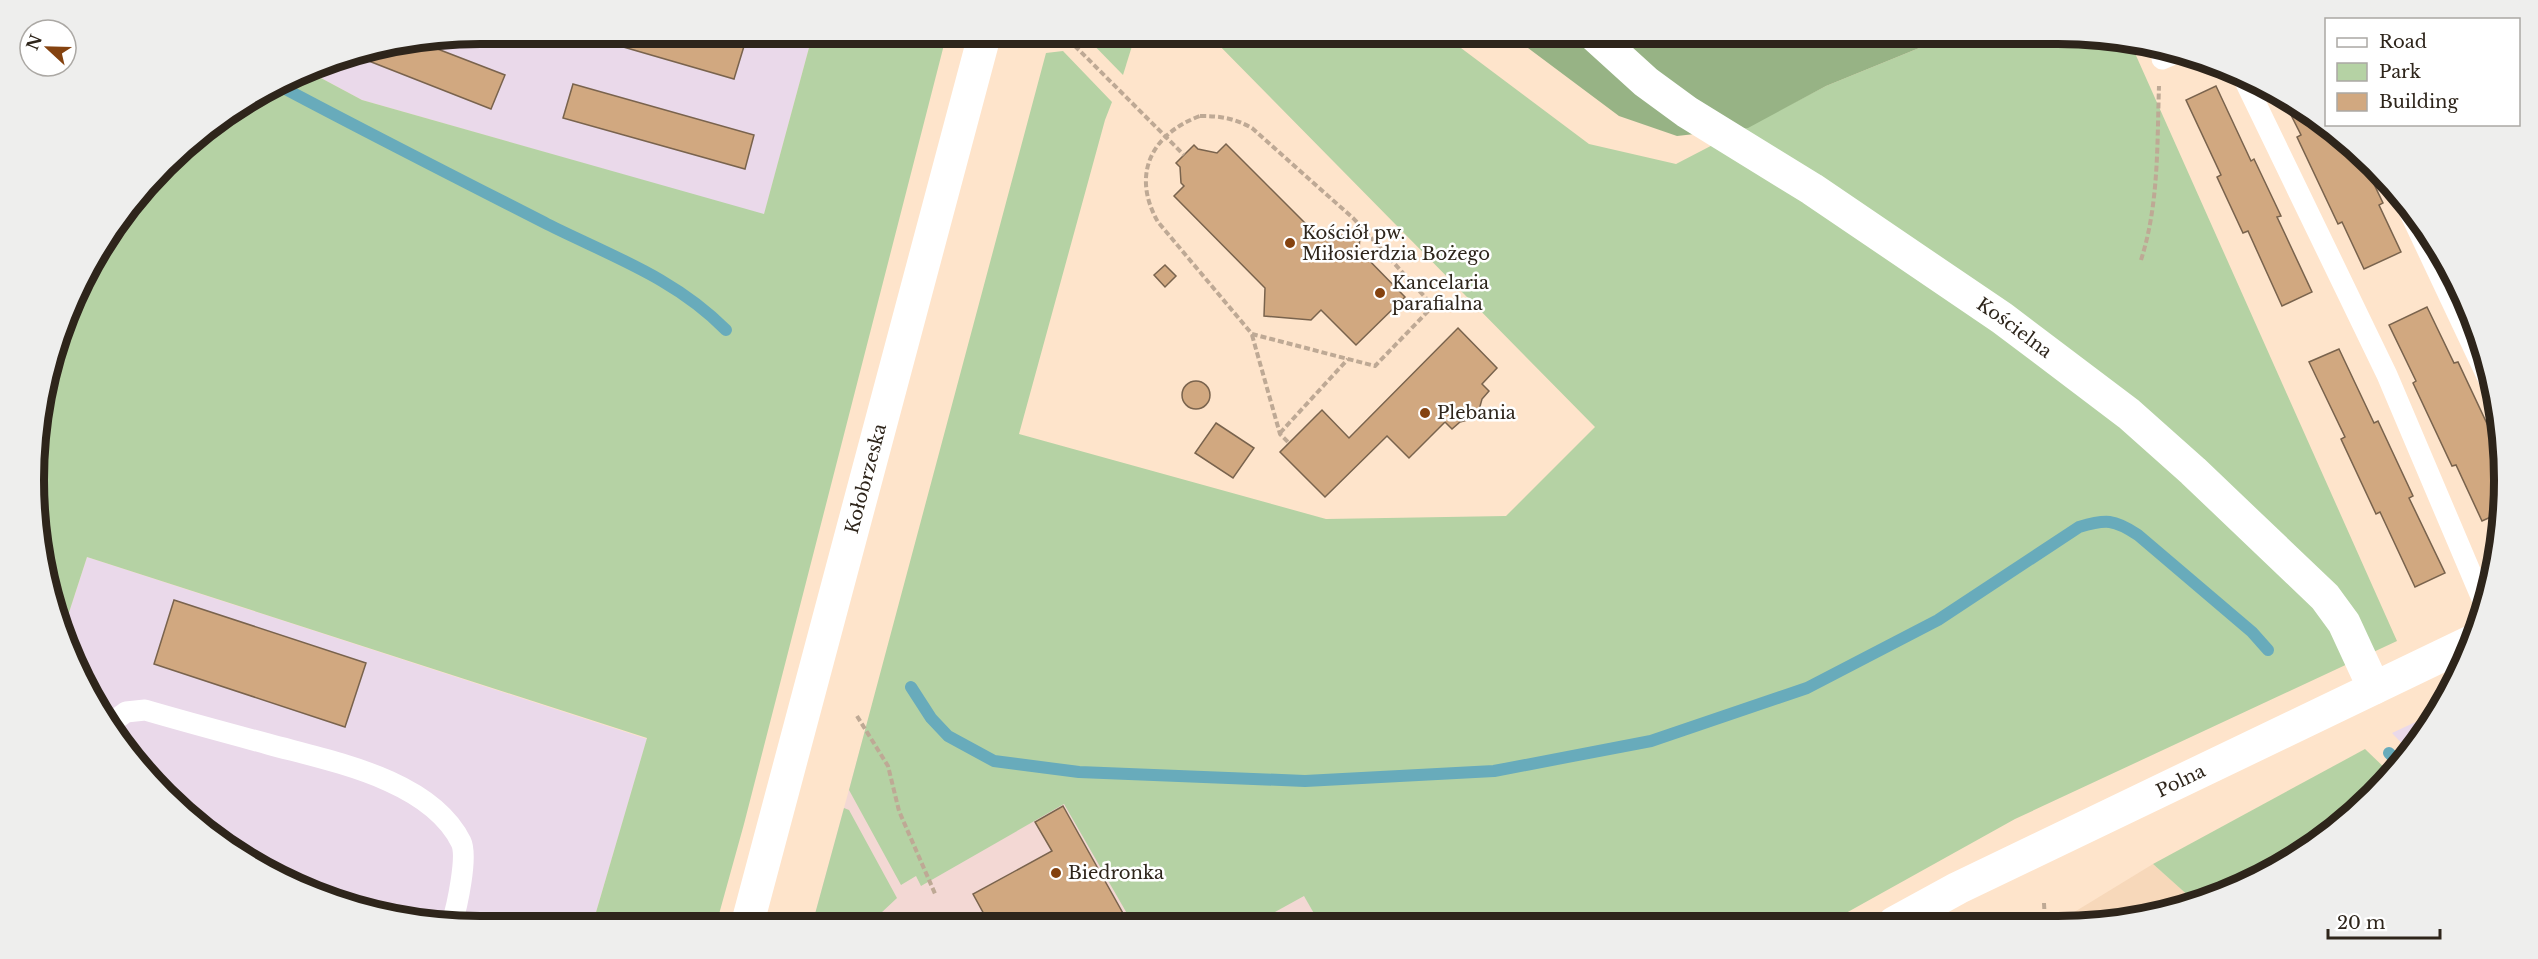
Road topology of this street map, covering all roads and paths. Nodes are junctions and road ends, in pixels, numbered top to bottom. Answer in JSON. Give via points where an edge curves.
{"nodes":[{"id":1,"x":982,"y":44,"type":"edge"},
{"id":2,"x":1073,"y":44,"type":"edge"},
{"id":3,"x":1604,"y":44,"type":"edge"},
{"id":4,"x":2172,"y":58,"type":"edge"},
{"id":5,"x":2248,"y":87,"type":"edge"},
{"id":6,"x":1164,"y":136,"type":"junction"},
{"id":7,"x":1184,"y":155,"type":"dead end"},
{"id":8,"x":2141,"y":260,"type":"dead end"},
{"id":9,"x":2438,"y":266,"type":"edge"},
{"id":10,"x":2454,"y":297,"type":"edge"},
{"id":11,"x":1252,"y":334,"type":"junction"},
{"id":12,"x":1348,"y":359,"type":"junction"},
{"id":13,"x":1280,"y":434,"type":"junction"},
{"id":14,"x":1289,"y":443,"type":"dead end"},
{"id":15,"x":2480,"y":593,"type":"edge"},
{"id":16,"x":2461,"y":646,"type":"edge"},
{"id":17,"x":2374,"y":688,"type":"junction"},
{"id":18,"x":857,"y":716,"type":"dead end"},
{"id":19,"x":116,"y":720,"type":"edge"},
{"id":20,"x":936,"y":896,"type":"dead end"},
{"id":21,"x":2044,"y":903,"type":"dead end"},
{"id":22,"x":454,"y":915,"type":"edge"},
{"id":23,"x":749,"y":916,"type":"edge"},
{"id":24,"x":1907,"y":916,"type":"edge"},
{"id":25,"x":2045,"y":916,"type":"edge"}],
"edges":[{"from":1,"to":23,"type":"street","name":"Kołobrzeska"},
{"from":2,"to":6,"type":"path"},
{"from":3,"to":17,"type":"street","name":"Kościelna","via":[[1687,112],[1812,189],[2002,318],[2129,414],[2202,478],[2325,597],[2344,623]]},
{"from":4,"to":8,"type":"path","via":[[2150,233]]},
{"from":5,"to":15,"type":"lane","via":[[2387,375]]},
{"from":6,"to":7,"type":"path"},
{"from":6,"to":11,"type":"path","via":[[1152,153],[1146,173],[1151,209]]},
{"from":6,"to":12,"type":"path","via":[[1181,123],[1200,116],[1235,119],[1252,128],[1354,219],[1432,306],[1375,366]]},
{"from":9,"to":10,"type":"lane"},
{"from":11,"to":12,"type":"path"},
{"from":11,"to":13,"type":"path"},
{"from":12,"to":13,"type":"path"},
{"from":13,"to":14,"type":"path"},
{"from":16,"to":17,"type":"street","name":"Polna"},
{"from":17,"to":24,"type":"street","name":"Polna"},
{"from":18,"to":20,"type":"path","via":[[888,766],[899,811]]},
{"from":19,"to":22,"type":"lane","via":[[126,712],[145,710],[358,769],[410,792],[443,817],[463,844],[460,899]]},
{"from":21,"to":25,"type":"path"}]}
